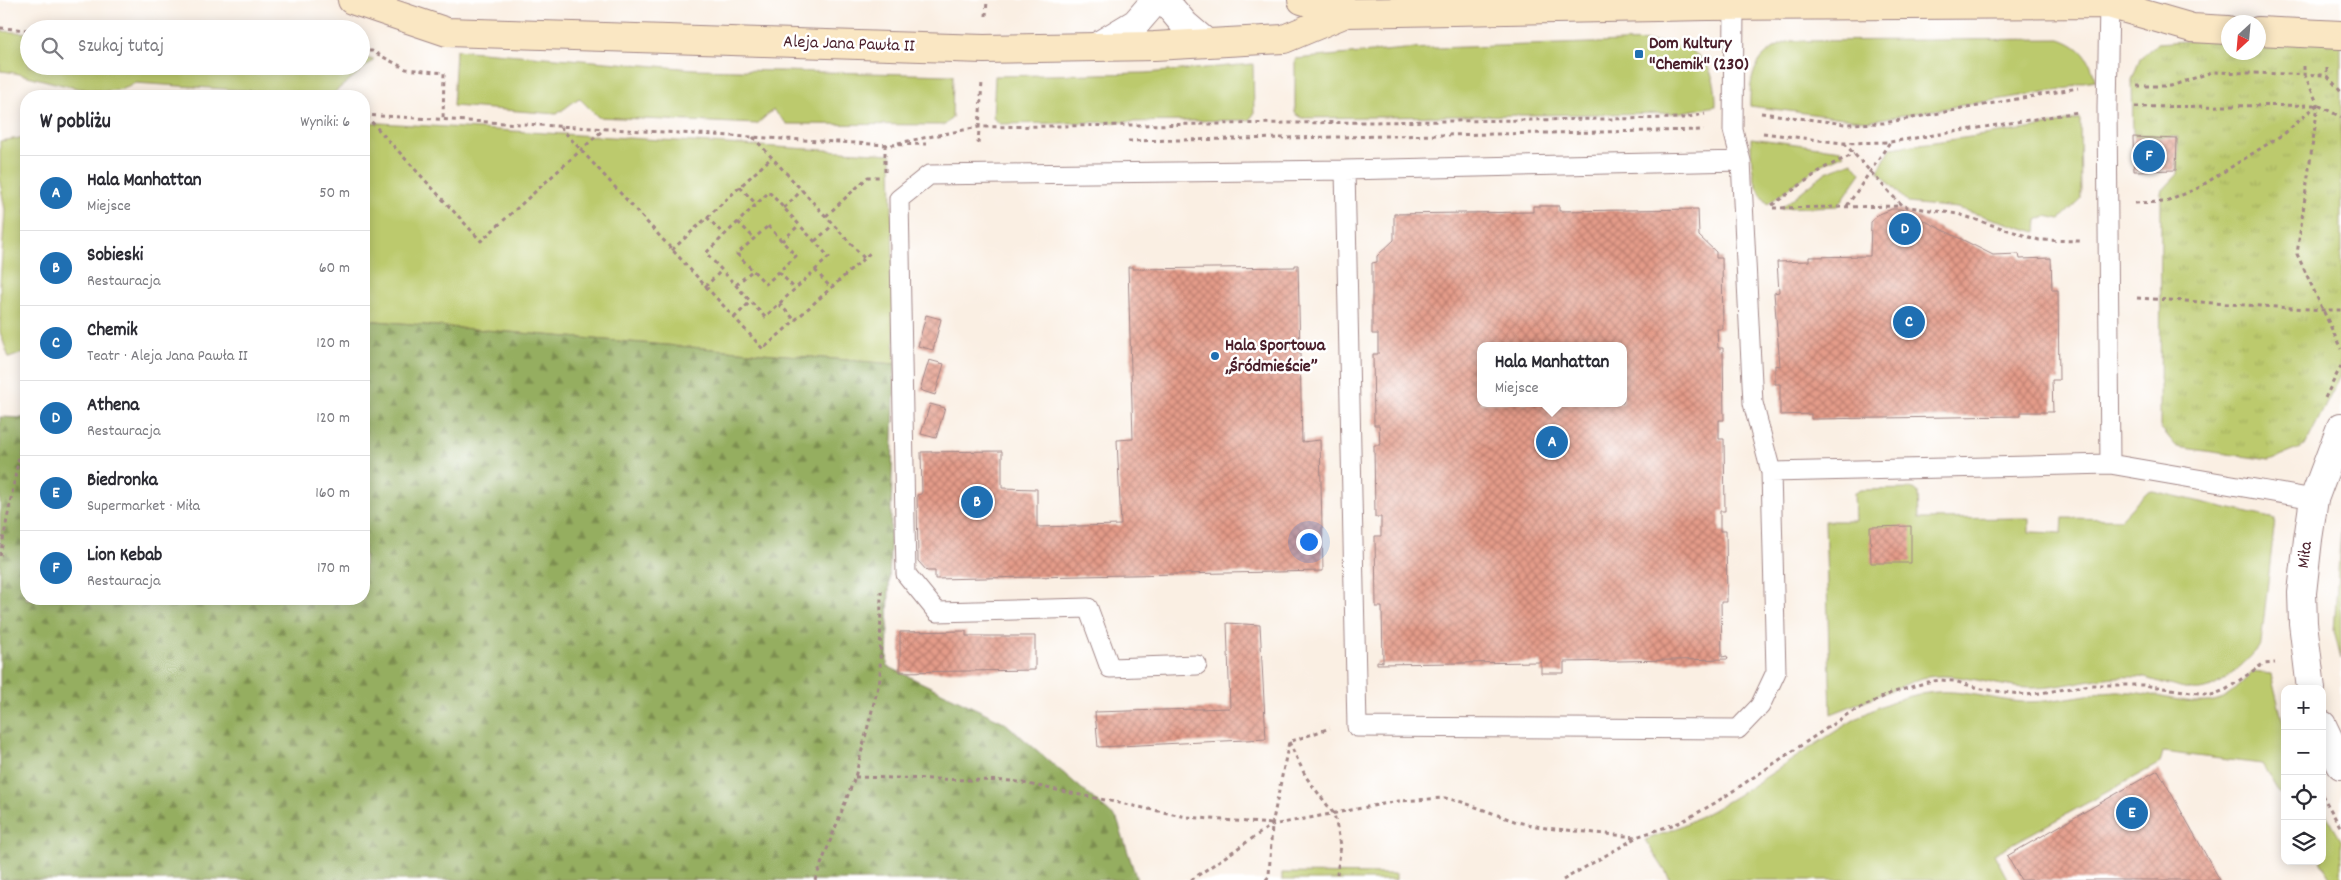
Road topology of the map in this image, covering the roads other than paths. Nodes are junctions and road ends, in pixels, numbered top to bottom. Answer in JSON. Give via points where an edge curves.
{"nodes":[{"id":1,"x":352,"y":0,"type":"edge"},
{"id":2,"x":1156,"y":0,"type":"edge"},
{"id":3,"x":1164,"y":0,"type":"edge"},
{"id":4,"x":1302,"y":0,"type":"edge"},
{"id":5,"x":2118,"y":2,"type":"edge"},
{"id":6,"x":1707,"y":3,"type":"edge"},
{"id":7,"x":1734,"y":6,"type":"junction"},
{"id":8,"x":1346,"y":13,"type":"junction"},
{"id":9,"x":2221,"y":30,"type":"edge"},
{"id":10,"x":2266,"y":32,"type":"edge"},
{"id":11,"x":2341,"y":35,"type":"edge"},
{"id":12,"x":1206,"y":43,"type":"junction"},
{"id":13,"x":1096,"y":47,"type":"junction"},
{"id":14,"x":1741,"y":161,"type":"junction"},
{"id":15,"x":1345,"y":170,"type":"junction"},
{"id":16,"x":2341,"y":426,"type":"edge"},
{"id":17,"x":2110,"y":464,"type":"junction"},
{"id":18,"x":1771,"y":472,"type":"junction"},
{"id":19,"x":2314,"y":499,"type":"junction"},
{"id":20,"x":1198,"y":665,"type":"dead end"},
{"id":21,"x":2310,"y":685,"type":"edge"},
{"id":22,"x":2324,"y":730,"type":"edge"},
{"id":23,"x":2341,"y":765,"type":"edge"}],
"edges":[{"from":1,"to":13,"type":"main road","name":"Aleja Jana Pawła II","via":[[446,32],[984,49]]},
{"from":2,"to":13,"type":"street","via":[[1136,23]]},
{"from":3,"to":12,"type":"street"},
{"from":4,"to":8,"type":"main road","name":"Aleja Jana Pawła II"},
{"from":5,"to":7,"type":"main road","name":"Aleja Jana Pawła II"},
{"from":5,"to":9,"type":"main road","name":"Aleja Jana Pawła II","via":[[2192,28]]},
{"from":5,"to":17,"type":"lane","via":[[2107,108]]},
{"from":6,"to":7,"type":"main road","name":"Aleja Jana Pawła II"},
{"from":6,"to":8,"type":"main road","name":"Aleja Jana Pawła II"},
{"from":7,"to":14,"type":"lane","via":[[1733,121]]},
{"from":8,"to":12,"type":"main road","name":"Aleja Jana Pawła II","via":[[1284,39]]},
{"from":10,"to":11,"type":"main road"},
{"from":12,"to":13,"type":"main road","name":"Aleja Jana Pawła II"},
{"from":14,"to":15,"type":"lane"},
{"from":14,"to":18,"type":"lane","via":[[1753,403]]},
{"from":15,"to":18,"type":"lane","via":[[1357,727],[1738,729],[1760,706],[1776,672]]},
{"from":15,"to":20,"type":"lane","via":[[929,175],[899,199],[906,574],[937,612],[1088,608],[1110,668]]},
{"from":16,"to":19,"type":"street","name":"Miła"},
{"from":17,"to":18,"type":"lane"},
{"from":17,"to":19,"type":"lane"},
{"from":19,"to":21,"type":"street","name":"Miła","via":[[2302,593],[2305,655]]},
{"from":22,"to":23,"type":"street"}]}
